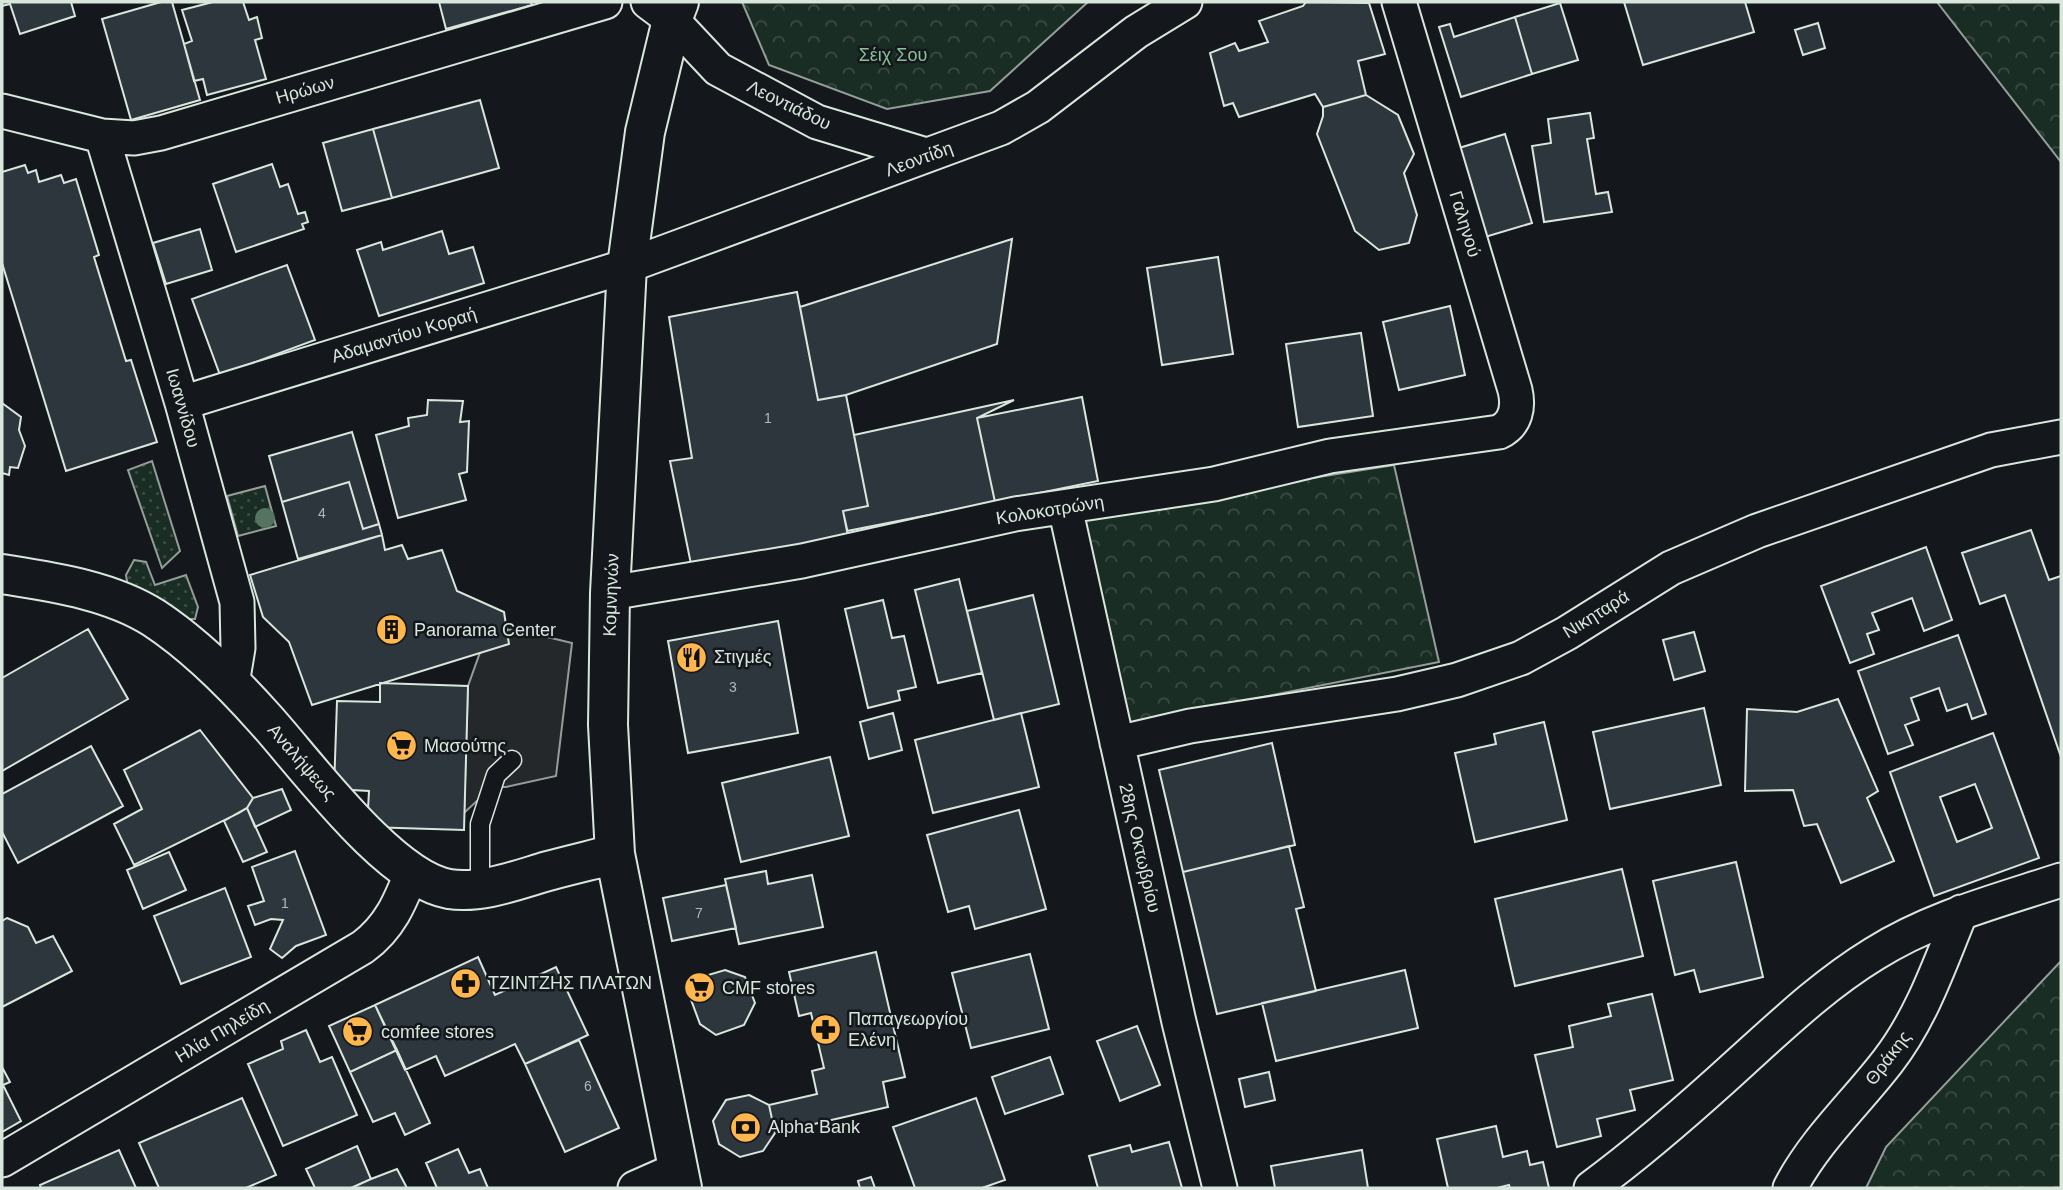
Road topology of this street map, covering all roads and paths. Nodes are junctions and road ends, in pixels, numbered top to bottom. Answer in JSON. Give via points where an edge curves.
{"nodes":[{"id":1,"x":605,"y":2,"type":"edge"},
{"id":2,"x":1185,"y":2,"type":"edge"},
{"id":3,"x":1399,"y":2,"type":"edge"},
{"id":4,"x":666,"y":8,"type":"edge"},
{"id":5,"x":1135,"y":17,"type":"edge"},
{"id":6,"x":2,"y":111,"type":"edge"},
{"id":7,"x":102,"y":136,"type":"junction"},
{"id":8,"x":926,"y":155,"type":"junction"},
{"id":9,"x":626,"y":266,"type":"junction"},
{"id":10,"x":182,"y":403,"type":"junction"},
{"id":11,"x":1490,"y":432,"type":"joint"},
{"id":12,"x":2061,"y":437,"type":"edge"},
{"id":13,"x":1065,"y":507,"type":"junction"},
{"id":14,"x":2,"y":574,"type":"edge"},
{"id":15,"x":610,"y":593,"type":"junction"},
{"id":16,"x":232,"y":684,"type":"junction"},
{"id":17,"x":1117,"y":743,"type":"junction"},
{"id":18,"x":512,"y":760,"type":"dead end"},
{"id":19,"x":615,"y":854,"type":"junction"},
{"id":20,"x":412,"y":872,"type":"junction"},
{"id":21,"x":2061,"y":880,"type":"edge"},
{"id":22,"x":480,"y":888,"type":"junction"},
{"id":23,"x":1961,"y":912,"type":"junction"},
{"id":24,"x":2,"y":1160,"type":"edge"},
{"id":25,"x":680,"y":1179,"type":"edge"},
{"id":26,"x":635,"y":1188,"type":"edge"},
{"id":27,"x":1220,"y":1188,"type":"edge"},
{"id":28,"x":1591,"y":1188,"type":"edge"},
{"id":29,"x":1790,"y":1188,"type":"edge"}],
"edges":[{"from":1,"to":7,"type":"street","name":"Ηρώων","via":[[161,133],[134,138]]},
{"from":2,"to":5,"type":"street","name":"Λεοντίδη"},
{"from":3,"to":11,"type":"street","name":"Γαληνού","via":[[1518,404],[1507,428]]},
{"from":4,"to":8,"type":"street","name":"Λεοντιάδου","via":[[718,69],[817,122]]},
{"from":4,"to":9,"type":"main road","name":"Κομνηνών"},
{"from":5,"to":8,"type":"street","name":"Λεοντίδη","via":[[1029,113]]},
{"from":6,"to":7,"type":"street","name":"Ηρώων"},
{"from":7,"to":10,"type":"street","name":"Ιωαννίδου"},
{"from":8,"to":9,"type":"street","name":"Λεοντίδη"},
{"from":9,"to":10,"type":"street","name":"Αδαμαντίου Κοραή"},
{"from":9,"to":15,"type":"main road","name":"Κομνηνών"},
{"from":10,"to":16,"type":"street","name":"Ιωαννίδου","via":[[237,603],[238,648]]},
{"from":11,"to":13,"type":"street","name":"Κολοκοτρώνη","via":[[1330,456],[1214,484]]},
{"from":12,"to":17,"type":"street","name":"Νικηταρά","via":[[1991,450],[1758,531],[1671,568],[1521,658],[1457,680]]},
{"from":13,"to":15,"type":"street","name":"Κολοκοτρώνη","via":[[802,561]]},
{"from":13,"to":17,"type":"street","name":"28ης Οκτωβρίου"},
{"from":14,"to":16,"type":"main road","name":"Αναλήψεως","via":[[85,590],[136,608],[185,640]]},
{"from":15,"to":19,"type":"main road","name":"Κομνηνών","via":[[608,725]]},
{"from":16,"to":20,"type":"main road","name":"Αναλήψεως","via":[[359,828]]},
{"from":17,"to":27,"type":"street","name":"28ης Οκτωβρίου"},
{"from":18,"to":22,"type":"lane","via":[[496,775],[480,824]]},
{"from":19,"to":22,"type":"main road","name":"Αναλήψεως"},
{"from":19,"to":25,"type":"main road","name":"Κομνηνών"},
{"from":20,"to":22,"type":"main road","name":"Αναλήψεως","via":[[449,889]]},
{"from":20,"to":24,"type":"street","name":"Ηλία Πηλείδη","via":[[391,919],[363,947]]},
{"from":21,"to":23,"type":"street"},
{"from":23,"to":28,"type":"street","via":[[1897,940],[1852,968]]},
{"from":23,"to":29,"type":"street","name":"Θράκης","via":[[1913,1025],[1814,1148]]},
{"from":25,"to":26,"type":"street"}]}
